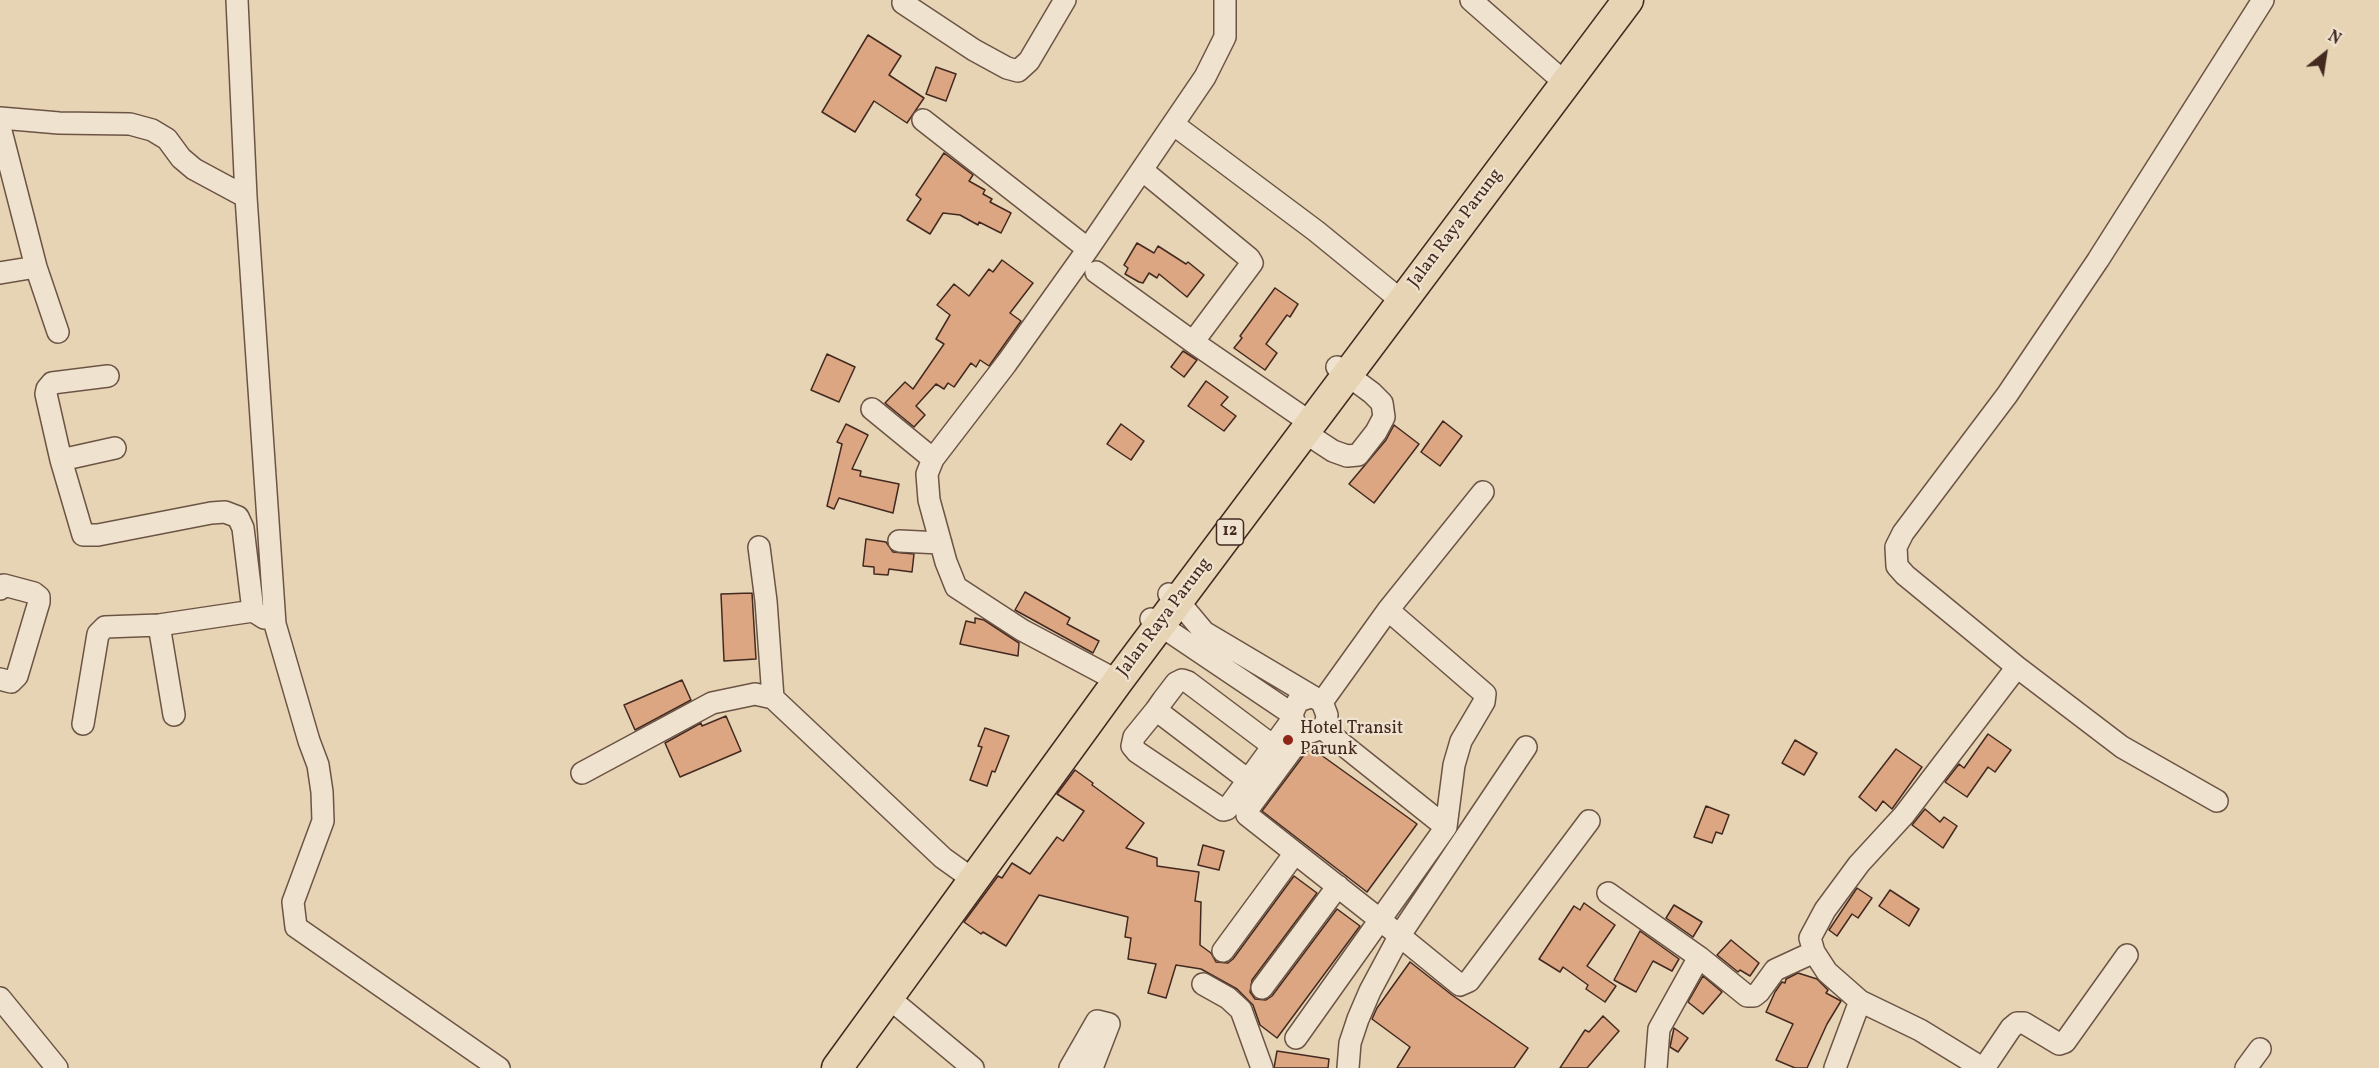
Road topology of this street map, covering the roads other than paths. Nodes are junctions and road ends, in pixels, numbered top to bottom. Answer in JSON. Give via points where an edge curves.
{"nodes":[{"id":1,"x":237,"y":0,"type":"edge"},
{"id":2,"x":1065,"y":0,"type":"edge"},
{"id":3,"x":1225,"y":0,"type":"edge"},
{"id":4,"x":1471,"y":0,"type":"edge"},
{"id":5,"x":1609,"y":0,"type":"edge"},
{"id":6,"x":1628,"y":0,"type":"edge"},
{"id":7,"x":2263,"y":0,"type":"edge"},
{"id":8,"x":903,"y":3,"type":"dead end"},
{"id":9,"x":1555,"y":74,"type":"junction"},
{"id":10,"x":0,"y":118,"type":"edge"},
{"id":11,"x":923,"y":120,"type":"dead end"},
{"id":12,"x":1173,"y":124,"type":"junction"},
{"id":13,"x":0,"y":127,"type":"edge"},
{"id":14,"x":1142,"y":170,"type":"junction"},
{"id":15,"x":246,"y":197,"type":"junction"},
{"id":16,"x":1088,"y":249,"type":"junction"},
{"id":17,"x":36,"y":267,"type":"junction"},
{"id":18,"x":0,"y":273,"type":"edge"},
{"id":19,"x":1096,"y":273,"type":"dead end"},
{"id":20,"x":1392,"y":293,"type":"junction"},
{"id":21,"x":58,"y":332,"type":"dead end"},
{"id":22,"x":1193,"y":342,"type":"junction"},
{"id":23,"x":1342,"y":371,"type":"junction"},
{"id":24,"x":108,"y":376,"type":"dead end"},
{"id":25,"x":872,"y":409,"type":"dead end"},
{"id":26,"x":1305,"y":423,"type":"junction"},
{"id":27,"x":115,"y":448,"type":"dead end"},
{"id":28,"x":933,"y":459,"type":"junction"},
{"id":29,"x":61,"y":460,"type":"junction"},
{"id":30,"x":1483,"y":492,"type":"dead end"},
{"id":31,"x":899,"y":541,"type":"dead end"},
{"id":32,"x":941,"y":543,"type":"junction"},
{"id":33,"x":759,"y":547,"type":"dead end"},
{"id":34,"x":0,"y":589,"type":"edge"},
{"id":35,"x":1173,"y":598,"type":"junction"},
{"id":36,"x":1388,"y":610,"type":"junction"},
{"id":37,"x":253,"y":611,"type":"junction"},
{"id":38,"x":1155,"y":623,"type":"junction"},
{"id":39,"x":275,"y":624,"type":"junction"},
{"id":40,"x":159,"y":625,"type":"junction"},
{"id":41,"x":2017,"y":667,"type":"junction"},
{"id":42,"x":1114,"y":678,"type":"junction"},
{"id":43,"x":0,"y":679,"type":"edge"},
{"id":44,"x":773,"y":698,"type":"junction"},
{"id":45,"x":1316,"y":699,"type":"junction"},
{"id":46,"x":1156,"y":710,"type":"junction"},
{"id":47,"x":174,"y":715,"type":"dead end"},
{"id":48,"x":1303,"y":723,"type":"junction"},
{"id":49,"x":83,"y":724,"type":"dead end"},
{"id":50,"x":1273,"y":746,"type":"junction"},
{"id":51,"x":1526,"y":747,"type":"dead end"},
{"id":52,"x":582,"y":772,"type":"dead end"},
{"id":53,"x":1248,"y":780,"type":"junction"},
{"id":54,"x":2217,"y":801,"type":"dead end"},
{"id":55,"x":1589,"y":820,"type":"dead end"},
{"id":56,"x":1446,"y":827,"type":"junction"},
{"id":57,"x":1295,"y":853,"type":"junction"},
{"id":58,"x":964,"y":873,"type":"junction"},
{"id":59,"x":1338,"y":886,"type":"junction"},
{"id":60,"x":1608,"y":893,"type":"dead end"},
{"id":61,"x":1379,"y":919,"type":"junction"},
{"id":62,"x":1400,"y":935,"type":"junction"},
{"id":63,"x":1223,"y":951,"type":"dead end"},
{"id":64,"x":1814,"y":952,"type":"junction"},
{"id":65,"x":2127,"y":955,"type":"dead end"},
{"id":66,"x":1699,"y":957,"type":"junction"},
{"id":67,"x":1203,"y":984,"type":"dead end"},
{"id":68,"x":1262,"y":988,"type":"dead end"},
{"id":69,"x":0,"y":998,"type":"edge"},
{"id":70,"x":889,"y":998,"type":"junction"},
{"id":71,"x":1860,"y":1001,"type":"junction"},
{"id":72,"x":1296,"y":1038,"type":"dead end"},
{"id":73,"x":2260,"y":1049,"type":"dead end"},
{"id":74,"x":57,"y":1068,"type":"edge"},
{"id":75,"x":498,"y":1068,"type":"edge"},
{"id":76,"x":822,"y":1068,"type":"edge"},
{"id":77,"x":837,"y":1068,"type":"edge"},
{"id":78,"x":973,"y":1068,"type":"edge"},
{"id":79,"x":1070,"y":1068,"type":"edge"},
{"id":80,"x":1092,"y":1068,"type":"edge"},
{"id":81,"x":1262,"y":1068,"type":"edge"},
{"id":82,"x":1348,"y":1068,"type":"edge"},
{"id":83,"x":1656,"y":1068,"type":"edge"},
{"id":84,"x":1835,"y":1068,"type":"edge"},
{"id":85,"x":1983,"y":1068,"type":"edge"},
{"id":86,"x":2246,"y":1068,"type":"edge"}],
"edges":[{"from":1,"to":15,"type":"street"},
{"from":2,"to":8,"type":"street","via":[[1029,62],[1018,71],[974,50]]},
{"from":3,"to":12,"type":"street","via":[[1225,37],[1205,77]]},
{"from":4,"to":9,"type":"street"},
{"from":5,"to":9,"type":"highway","name":"Jalan Raya Parung","number":"12"},
{"from":6,"to":23,"type":"highway","name":"Jalan Raya Parung","number":"12"},
{"from":7,"to":41,"type":"street","via":[[2092,270],[1896,547],[1897,566],[1905,575]]},
{"from":9,"to":20,"type":"highway","name":"Jalan Raya Parung","number":"12"},
{"from":10,"to":15,"type":"street","via":[[130,124],[152,130],[167,139],[194,169]]},
{"from":11,"to":16,"type":"street"},
{"from":12,"to":14,"type":"street"},
{"from":12,"to":20,"type":"street"},
{"from":13,"to":17,"type":"street"},
{"from":14,"to":16,"type":"street"},
{"from":14,"to":22,"type":"street","via":[[1252,263]]},
{"from":15,"to":39,"type":"street"},
{"from":16,"to":28,"type":"street"},
{"from":17,"to":18,"type":"street"},
{"from":17,"to":21,"type":"street"},
{"from":19,"to":22,"type":"street"},
{"from":20,"to":23,"type":"highway","name":"Jalan Raya Parung","number":"12"},
{"from":22,"to":26,"type":"street"},
{"from":23,"to":26,"type":"highway","name":"Jalan Raya Parung","number":"12"},
{"from":23,"to":26,"type":"street","via":[[1382,403],[1384,417],[1376,432],[1358,455],[1347,456],[1333,451]]},
{"from":24,"to":29,"type":"street","via":[[52,383],[47,389]]},
{"from":25,"to":28,"type":"street"},
{"from":26,"to":35,"type":"highway","name":"Jalan Raya Parung","number":"12"},
{"from":27,"to":29,"type":"street"},
{"from":28,"to":32,"type":"street","via":[[927,474],[929,500]]},
{"from":29,"to":37,"type":"street","via":[[83,535],[211,513],[225,512],[238,517],[243,528]]},
{"from":30,"to":36,"type":"street"},
{"from":31,"to":32,"type":"street"},
{"from":32,"to":42,"type":"street","via":[[956,587],[1022,630]]},
{"from":33,"to":44,"type":"street"},
{"from":34,"to":43,"type":"street","via":[[4,585],[34,593],[39,602],[17,676],[11,682]]},
{"from":35,"to":38,"type":"highway","name":"Jalan Raya Parung","number":"12"},
{"from":35,"to":45,"type":"street","via":[[1204,632]]},
{"from":36,"to":45,"type":"street"},
{"from":36,"to":56,"type":"street","via":[[1485,694],[1461,741]]},
{"from":37,"to":39,"type":"street"},
{"from":37,"to":40,"type":"street"},
{"from":38,"to":42,"type":"highway","name":"Jalan Raya Parung","number":"12"},
{"from":38,"to":48,"type":"street"},
{"from":39,"to":75,"type":"street","via":[[318,765],[322,792],[323,821],[293,902],[296,927]]},
{"from":40,"to":47,"type":"street"},
{"from":40,"to":49,"type":"street","via":[[105,627],[98,634]]},
{"from":41,"to":54,"type":"street","via":[[2122,747]]},
{"from":41,"to":64,"type":"street","via":[[1904,815],[1825,910],[1810,938]]},
{"from":42,"to":58,"type":"highway","name":"Jalan Raya Parung","number":"12"},
{"from":42,"to":70,"type":"highway","name":"Jalan Raya Parung","number":"12"},
{"from":44,"to":52,"type":"street","via":[[755,694],[712,703]]},
{"from":44,"to":58,"type":"street","via":[[943,858]]},
{"from":45,"to":48,"type":"street","via":[[1298,701]]},
{"from":45,"to":48,"type":"street","via":[[1327,715]]},
{"from":46,"to":50,"type":"street","via":[[1182,680]]},
{"from":46,"to":53,"type":"street"},
{"from":46,"to":53,"type":"street","via":[[1134,737],[1132,746],[1137,752],[1223,810]]},
{"from":48,"to":50,"type":"street"},
{"from":48,"to":56,"type":"street"},
{"from":48,"to":57,"type":"street","via":[[1247,812],[1249,818]]},
{"from":50,"to":53,"type":"street"},
{"from":51,"to":62,"type":"street"},
{"from":55,"to":62,"type":"street","via":[[1464,984],[1460,986]]},
{"from":56,"to":61,"type":"street"},
{"from":57,"to":59,"type":"street"},
{"from":57,"to":63,"type":"street"},
{"from":58,"to":76,"type":"highway","name":"Jalan Raya Parung","number":"12"},
{"from":59,"to":61,"type":"street"},
{"from":59,"to":68,"type":"street"},
{"from":60,"to":66,"type":"street"},
{"from":61,"to":62,"type":"street"},
{"from":61,"to":72,"type":"street"},
{"from":62,"to":82,"type":"street","via":[[1358,1019],[1350,1042]]},
{"from":64,"to":66,"type":"street","via":[[1774,970],[1754,996],[1748,996]]},
{"from":64,"to":71,"type":"street","via":[[1827,972]]},
{"from":65,"to":85,"type":"street","via":[[2065,1042],[2059,1044],[2024,1023],[2017,1023]]},
{"from":66,"to":83,"type":"street","via":[[1659,1029]]},
{"from":67,"to":81,"type":"street","via":[[1241,1010]]},
{"from":69,"to":74,"type":"street"},
{"from":70,"to":77,"type":"highway","name":"Jalan Raya Parung","number":"12"},
{"from":70,"to":78,"type":"street"},
{"from":71,"to":84,"type":"street"},
{"from":71,"to":85,"type":"street","via":[[1920,1030]]},
{"from":73,"to":86,"type":"street"},
{"from":79,"to":80,"type":"street","via":[[1097,1021],[1109,1024]]}]}
